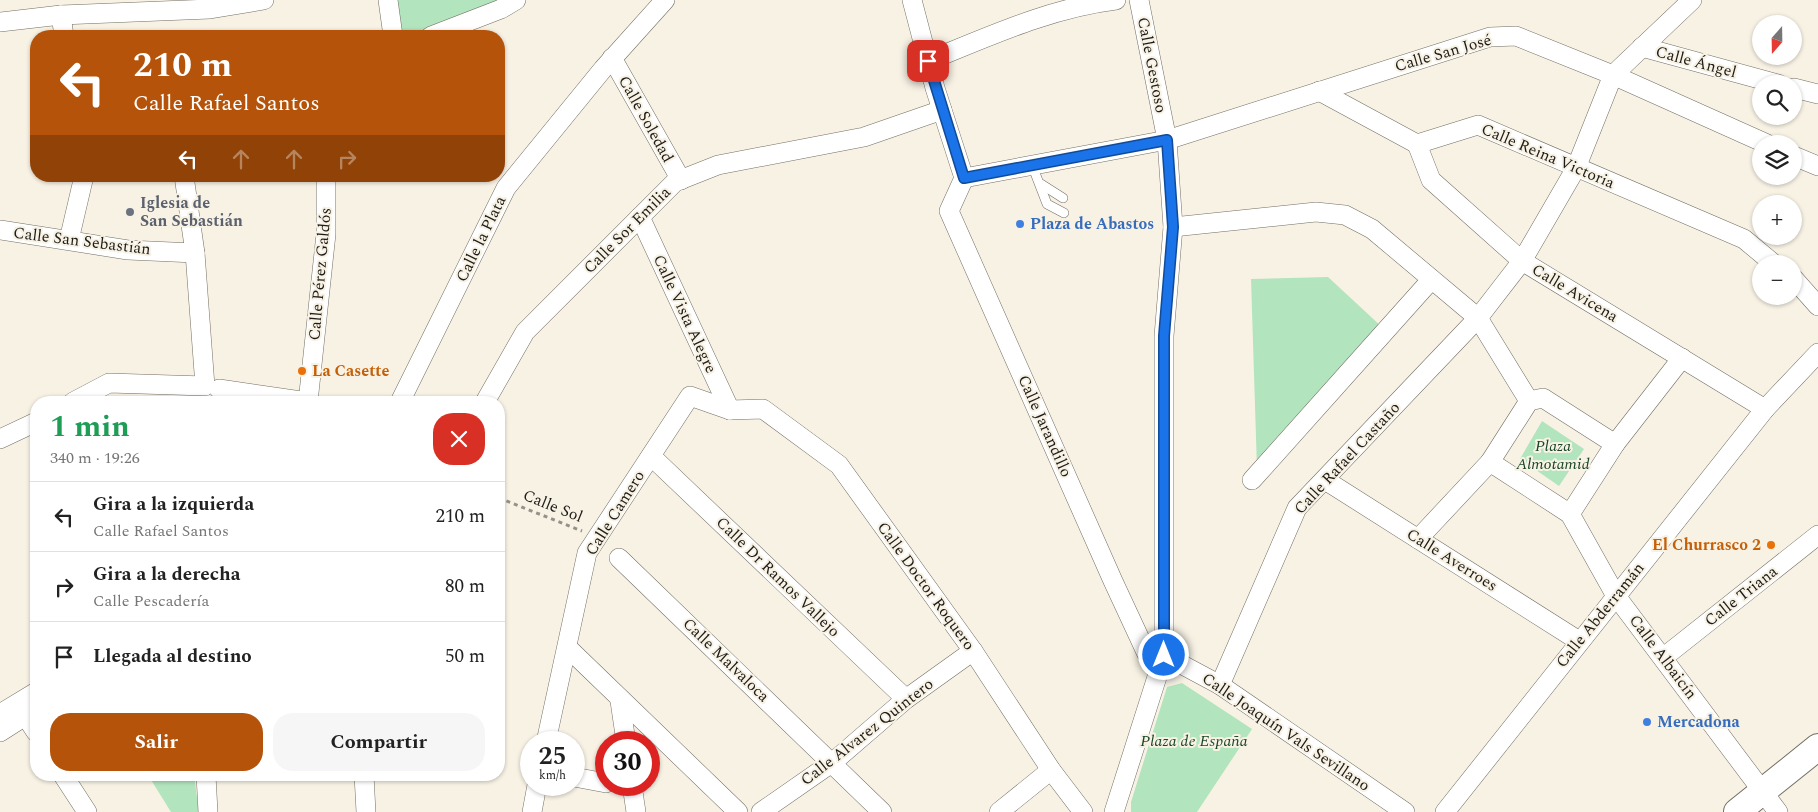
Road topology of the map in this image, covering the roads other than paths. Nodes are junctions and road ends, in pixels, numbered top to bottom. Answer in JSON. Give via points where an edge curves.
{"nodes":[{"id":1,"x":264,"y":0,"type":"edge"},
{"id":2,"x":388,"y":0,"type":"edge"},
{"id":3,"x":516,"y":0,"type":"edge"},
{"id":4,"x":665,"y":0,"type":"edge"},
{"id":5,"x":912,"y":0,"type":"edge"},
{"id":6,"x":1116,"y":0,"type":"edge"},
{"id":7,"x":1139,"y":0,"type":"edge"},
{"id":8,"x":1692,"y":0,"type":"edge"},
{"id":9,"x":61,"y":14,"type":"junction"},
{"id":10,"x":0,"y":22,"type":"edge"},
{"id":11,"x":63,"y":30,"type":"edge"},
{"id":12,"x":392,"y":30,"type":"edge"},
{"id":13,"x":447,"y":30,"type":"edge"},
{"id":14,"x":1642,"y":48,"type":"junction"},
{"id":15,"x":612,"y":58,"type":"junction"},
{"id":16,"x":928,"y":61,"type":"junction"},
{"id":17,"x":1613,"y":75,"type":"junction"},
{"id":18,"x":1752,"y":77,"type":"edge"},
{"id":19,"x":1802,"y":90,"type":"edge"},
{"id":20,"x":1318,"y":91,"type":"junction"},
{"id":21,"x":1818,"y":94,"type":"edge"},
{"id":22,"x":942,"y":110,"type":"junction"},
{"id":23,"x":1752,"y":137,"type":"edge"},
{"id":24,"x":1167,"y":140,"type":"junction"},
{"id":25,"x":1417,"y":144,"type":"junction"},
{"id":26,"x":1802,"y":159,"type":"edge"},
{"id":27,"x":1032,"y":165,"type":"junction"},
{"id":28,"x":1818,"y":166,"type":"edge"},
{"id":29,"x":1576,"y":168,"type":"junction"},
{"id":30,"x":964,"y":178,"type":"junction"},
{"id":31,"x":681,"y":180,"type":"junction"},
{"id":32,"x":83,"y":182,"type":"edge"},
{"id":33,"x":185,"y":182,"type":"edge"},
{"id":34,"x":326,"y":182,"type":"edge"},
{"id":35,"x":1041,"y":184,"type":"junction"},
{"id":36,"x":1062,"y":198,"type":"dead end"},
{"id":37,"x":1064,"y":214,"type":"dead end"},
{"id":38,"x":640,"y":217,"type":"junction"},
{"id":39,"x":1173,"y":227,"type":"junction"},
{"id":40,"x":0,"y":230,"type":"edge"},
{"id":41,"x":69,"y":240,"type":"junction"},
{"id":42,"x":195,"y":253,"type":"junction"},
{"id":43,"x":1763,"y":255,"type":"edge"},
{"id":44,"x":1522,"y":261,"type":"junction"},
{"id":45,"x":1431,"y":280,"type":"junction"},
{"id":46,"x":1802,"y":289,"type":"edge"},
{"id":47,"x":1818,"y":306,"type":"edge"},
{"id":48,"x":1478,"y":318,"type":"junction"},
{"id":49,"x":1818,"y":353,"type":"edge"},
{"id":50,"x":1682,"y":358,"type":"junction"},
{"id":51,"x":212,"y":388,"type":"junction"},
{"id":52,"x":84,"y":396,"type":"edge"},
{"id":53,"x":267,"y":396,"type":"edge"},
{"id":54,"x":309,"y":396,"type":"edge"},
{"id":55,"x":403,"y":396,"type":"edge"},
{"id":56,"x":488,"y":396,"type":"edge"},
{"id":57,"x":1529,"y":401,"type":"junction"},
{"id":58,"x":1765,"y":409,"type":"junction"},
{"id":59,"x":730,"y":410,"type":"junction"},
{"id":60,"x":30,"y":425,"type":"edge"},
{"id":61,"x":0,"y":439,"type":"edge"},
{"id":62,"x":1615,"y":444,"type":"junction"},
{"id":63,"x":651,"y":456,"type":"junction"},
{"id":64,"x":1490,"y":462,"type":"junction"},
{"id":65,"x":1252,"y":480,"type":"dead end"},
{"id":66,"x":1325,"y":480,"type":"junction"},
{"id":67,"x":1570,"y":514,"type":"junction"},
{"id":68,"x":1818,"y":535,"type":"edge"},
{"id":69,"x":1418,"y":539,"type":"junction"},
{"id":70,"x":619,"y":558,"type":"dead end"},
{"id":71,"x":1616,"y":596,"type":"junction"},
{"id":72,"x":1579,"y":641,"type":"junction"},
{"id":73,"x":568,"y":648,"type":"junction"},
{"id":74,"x":973,"y":651,"type":"junction"},
{"id":75,"x":1664,"y":657,"type":"junction"},
{"id":76,"x":1161,"y":664,"type":"junction"},
{"id":77,"x":1220,"y":685,"type":"junction"},
{"id":78,"x":30,"y":696,"type":"edge"},
{"id":79,"x":906,"y":699,"type":"junction"},
{"id":80,"x":620,"y":701,"type":"junction"},
{"id":81,"x":30,"y":713,"type":"edge"},
{"id":82,"x":0,"y":714,"type":"edge"},
{"id":83,"x":549,"y":731,"type":"edge"},
{"id":84,"x":624,"y":731,"type":"edge"},
{"id":85,"x":0,"y":732,"type":"edge"},
{"id":86,"x":1818,"y":747,"type":"edge"},
{"id":87,"x":833,"y":762,"type":"junction"},
{"id":88,"x":1051,"y":770,"type":"junction"},
{"id":89,"x":67,"y":781,"type":"edge"},
{"id":90,"x":206,"y":781,"type":"edge"},
{"id":91,"x":364,"y":781,"type":"edge"},
{"id":92,"x":1761,"y":792,"type":"junction"},
{"id":93,"x":536,"y":796,"type":"edge"},
{"id":94,"x":631,"y":796,"type":"edge"},
{"id":95,"x":86,"y":812,"type":"edge"},
{"id":96,"x":208,"y":812,"type":"edge"},
{"id":97,"x":366,"y":812,"type":"edge"},
{"id":98,"x":532,"y":812,"type":"edge"},
{"id":99,"x":636,"y":812,"type":"edge"},
{"id":100,"x":738,"y":812,"type":"edge"},
{"id":101,"x":761,"y":812,"type":"edge"},
{"id":102,"x":882,"y":812,"type":"edge"},
{"id":103,"x":999,"y":812,"type":"edge"},
{"id":104,"x":1083,"y":812,"type":"edge"},
{"id":105,"x":1114,"y":812,"type":"edge"},
{"id":106,"x":1405,"y":812,"type":"edge"},
{"id":107,"x":1445,"y":812,"type":"edge"},
{"id":108,"x":1737,"y":812,"type":"edge"},
{"id":109,"x":1778,"y":812,"type":"edge"}],
"edges":[{"from":1,"to":9,"type":"street","via":[[210,9]]},
{"from":2,"to":12,"type":"street"},
{"from":3,"to":13,"type":"street"},
{"from":4,"to":15,"type":"street","name":"Calle la Plata"},
{"from":5,"to":16,"type":"street"},
{"from":6,"to":16,"type":"street","via":[[1082,4],[1033,19]]},
{"from":7,"to":24,"type":"street","name":"Calle Gestoso"},
{"from":8,"to":14,"type":"street"},
{"from":9,"to":10,"type":"street"},
{"from":9,"to":11,"type":"street"},
{"from":14,"to":17,"type":"street"},
{"from":14,"to":18,"type":"street","name":"Calle Ángel"},
{"from":15,"to":31,"type":"street","name":"Calle Soledad"},
{"from":15,"to":55,"type":"street","name":"Calle la Plata","via":[[506,188]]},
{"from":16,"to":22,"type":"street"},
{"from":17,"to":20,"type":"street","name":"Calle San José","via":[[1516,36],[1490,37]]},
{"from":17,"to":23,"type":"street","name":"Calle San José"},
{"from":17,"to":29,"type":"street","name":"Calle Rafael Castaño"},
{"from":19,"to":21,"type":"street"},
{"from":20,"to":24,"type":"street","name":"Calle San José"},
{"from":20,"to":25,"type":"street"},
{"from":22,"to":30,"type":"street"},
{"from":22,"to":31,"type":"street","name":"Calle Sor Emilia","via":[[864,137],[718,165]]},
{"from":24,"to":27,"type":"street","name":"Calle San José"},
{"from":24,"to":39,"type":"street","name":"Calle Gestoso"},
{"from":25,"to":29,"type":"street","name":"Calle Reina Victoria","via":[[1478,124]]},
{"from":25,"to":44,"type":"street","name":"Calle Avicena","via":[[1431,180]]},
{"from":26,"to":28,"type":"street"},
{"from":27,"to":30,"type":"street","name":"Calle San José"},
{"from":27,"to":35,"type":"lane"},
{"from":29,"to":43,"type":"street","name":"Calle Reina Victoria","via":[[1744,239]]},
{"from":29,"to":44,"type":"street","name":"Calle Rafael Castaño"},
{"from":30,"to":76,"type":"street","name":"Calle Jarandillo","via":[[949,211],[1146,652]]},
{"from":31,"to":38,"type":"street","name":"Calle Sor Emilia","via":[[675,182]]},
{"from":32,"to":41,"type":"street"},
{"from":33,"to":42,"type":"street"},
{"from":34,"to":54,"type":"street","name":"Calle Pérez Galdós","via":[[326,234]]},
{"from":35,"to":36,"type":"lane"},
{"from":35,"to":37,"type":"lane","via":[[1047,204]]},
{"from":38,"to":56,"type":"street","name":"Calle Sor Emilia","via":[[525,332]]},
{"from":38,"to":59,"type":"street","name":"Calle Vista Alegre"},
{"from":39,"to":45,"type":"street","via":[[1316,212],[1344,215],[1372,230]]},
{"from":39,"to":76,"type":"street","name":"Calle Gestoso","via":[[1164,336]]},
{"from":40,"to":41,"type":"street","name":"Calle San Sebastián"},
{"from":41,"to":42,"type":"street","name":"Calle San Sebastián","via":[[128,250]]},
{"from":42,"to":51,"type":"street"},
{"from":44,"to":48,"type":"street","name":"Calle Rafael Castaño"},
{"from":44,"to":50,"type":"street","name":"Calle Avicena"},
{"from":45,"to":48,"type":"street"},
{"from":45,"to":65,"type":"street"},
{"from":46,"to":47,"type":"street"},
{"from":48,"to":57,"type":"street"},
{"from":48,"to":66,"type":"street","name":"Calle Rafael Castaño"},
{"from":49,"to":58,"type":"street","name":"Calle Abderramán"},
{"from":50,"to":58,"type":"street","name":"Calle Avicena"},
{"from":50,"to":62,"type":"street"},
{"from":51,"to":52,"type":"street","via":[[109,383]]},
{"from":51,"to":53,"type":"street"},
{"from":57,"to":62,"type":"street","via":[[1543,398]]},
{"from":57,"to":64,"type":"street"},
{"from":58,"to":71,"type":"street","name":"Calle Abderramán"},
{"from":59,"to":63,"type":"street","name":"Calle Camero","via":[[690,396]]},
{"from":59,"to":74,"type":"street","name":"Calle Doctor Roquero","via":[[762,410],[839,465]]},
{"from":60,"to":61,"type":"street"},
{"from":62,"to":67,"type":"street"},
{"from":63,"to":73,"type":"street","name":"Calle Camero","via":[[587,553]]},
{"from":63,"to":79,"type":"street","name":"Calle Dr Ramos Vallejo"},
{"from":64,"to":67,"type":"street"},
{"from":64,"to":69,"type":"street"},
{"from":66,"to":69,"type":"street","name":"Calle Averroes"},
{"from":66,"to":77,"type":"street","name":"Calle Rafael Castaño","via":[[1297,508]]},
{"from":67,"to":71,"type":"street","name":"Calle Albaicín"},
{"from":68,"to":75,"type":"street","name":"Calle Triana"},
{"from":69,"to":72,"type":"street","name":"Calle Averroes"},
{"from":70,"to":87,"type":"street","name":"Calle Malvaloca"},
{"from":71,"to":72,"type":"street","name":"Calle Abderramán"},
{"from":71,"to":75,"type":"street","name":"Calle Albaicín"},
{"from":72,"to":107,"type":"street","name":"Calle Abderramán"},
{"from":73,"to":80,"type":"street"},
{"from":73,"to":83,"type":"street","name":"Calle Camero"},
{"from":74,"to":79,"type":"street","name":"Calle Alvarez Quintero"},
{"from":74,"to":88,"type":"street","name":"Calle Doctor Roquero"},
{"from":75,"to":92,"type":"street","name":"Calle Albaicín"},
{"from":76,"to":77,"type":"street","name":"Calle Joaquín Vals Sevillano"},
{"from":76,"to":105,"type":"street","name":"Calle Gestoso"},
{"from":77,"to":106,"type":"street","name":"Calle Joaquín Vals Sevillano"},
{"from":78,"to":82,"type":"street"},
{"from":79,"to":87,"type":"street","name":"Calle Alvarez Quintero"},
{"from":80,"to":84,"type":"street"},
{"from":80,"to":100,"type":"street"},
{"from":81,"to":85,"type":"street"},
{"from":86,"to":92,"type":"street"},
{"from":87,"to":101,"type":"street","name":"Calle Alvarez Quintero"},
{"from":87,"to":102,"type":"street","name":"Calle Malvaloca"},
{"from":88,"to":103,"type":"street"},
{"from":88,"to":104,"type":"street","name":"Calle Doctor Roquero"},
{"from":89,"to":95,"type":"street"},
{"from":90,"to":96,"type":"street"},
{"from":91,"to":97,"type":"street"},
{"from":92,"to":108,"type":"street"},
{"from":92,"to":109,"type":"street","name":"Calle Albaicín"},
{"from":93,"to":98,"type":"street"},
{"from":94,"to":99,"type":"street"}]}
